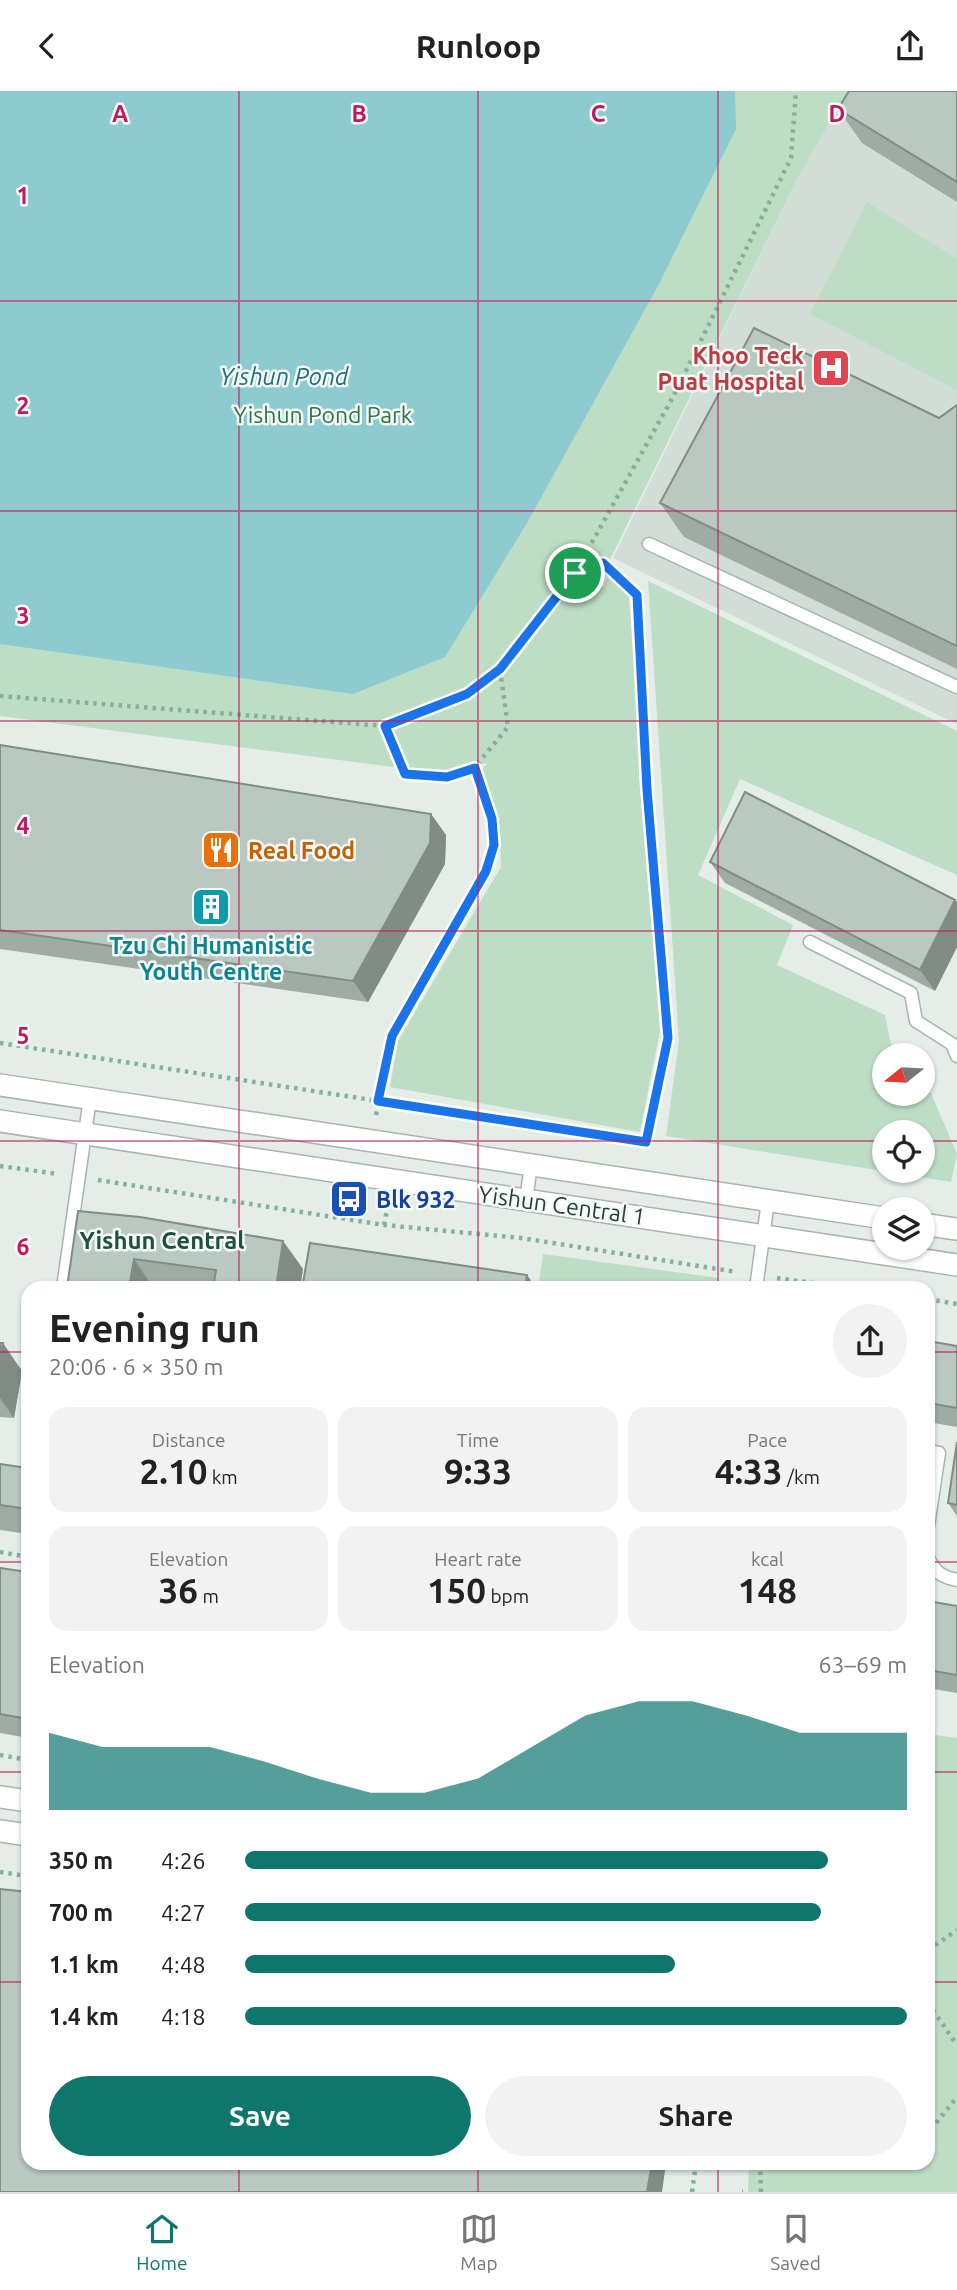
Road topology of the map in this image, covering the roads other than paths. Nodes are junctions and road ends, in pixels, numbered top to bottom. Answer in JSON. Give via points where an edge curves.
{"nodes":[{"id":1,"x":649,"y":544,"type":"dead end"},
{"id":2,"x":957,"y":687,"type":"edge"},
{"id":3,"x":810,"y":942,"type":"edge"},
{"id":4,"x":957,"y":1056,"type":"edge"},
{"id":5,"x":0,"y":1084,"type":"edge"},
{"id":6,"x":90,"y":1098,"type":"junction"},
{"id":7,"x":0,"y":1121,"type":"edge"},
{"id":8,"x":85,"y":1133,"type":"junction"},
{"id":9,"x":531,"y":1165,"type":"junction"},
{"id":10,"x":526,"y":1200,"type":"junction"},
{"id":11,"x":768,"y":1201,"type":"junction"},
{"id":12,"x":872,"y":1216,"type":"edge"},
{"id":13,"x":935,"y":1226,"type":"edge"},
{"id":14,"x":957,"y":1229,"type":"edge"},
{"id":15,"x":763,"y":1236,"type":"junction"},
{"id":16,"x":957,"y":1265,"type":"edge"},
{"id":17,"x":64,"y":1281,"type":"edge"},
{"id":18,"x":757,"y":1281,"type":"edge"},
{"id":19,"x":935,"y":1452,"type":"edge"},
{"id":20,"x":935,"y":1480,"type":"edge"},
{"id":21,"x":935,"y":1571,"type":"edge"},
{"id":22,"x":957,"y":1580,"type":"edge"},
{"id":23,"x":0,"y":1797,"type":"edge"},
{"id":24,"x":21,"y":1800,"type":"edge"},
{"id":25,"x":0,"y":1831,"type":"edge"},
{"id":26,"x":21,"y":1834,"type":"edge"}],
"edges":[{"from":1,"to":2,"type":"lane"},
{"from":3,"to":4,"type":"lane","via":[[911,993],[916,1021],[952,1044]]},
{"from":5,"to":6,"type":"street","name":"Yishun Central 1"},
{"from":6,"to":8,"type":"lane"},
{"from":6,"to":9,"type":"street","name":"Yishun Central 1"},
{"from":7,"to":8,"type":"street","name":"Yishun Central 1"},
{"from":8,"to":10,"type":"street","name":"Yishun Central 1"},
{"from":8,"to":17,"type":"lane"},
{"from":9,"to":10,"type":"lane"},
{"from":9,"to":11,"type":"street","name":"Yishun Central 1"},
{"from":10,"to":15,"type":"street","name":"Yishun Central 1"},
{"from":11,"to":12,"type":"street","name":"Yishun Central 1"},
{"from":11,"to":15,"type":"lane"},
{"from":13,"to":14,"type":"street"},
{"from":15,"to":16,"type":"street","name":"Yishun Central 1"},
{"from":15,"to":18,"type":"lane"},
{"from":19,"to":20,"type":"lane","via":[[939,1453]]},
{"from":21,"to":22,"type":"lane"},
{"from":23,"to":24,"type":"street"},
{"from":25,"to":26,"type":"street"}]}
